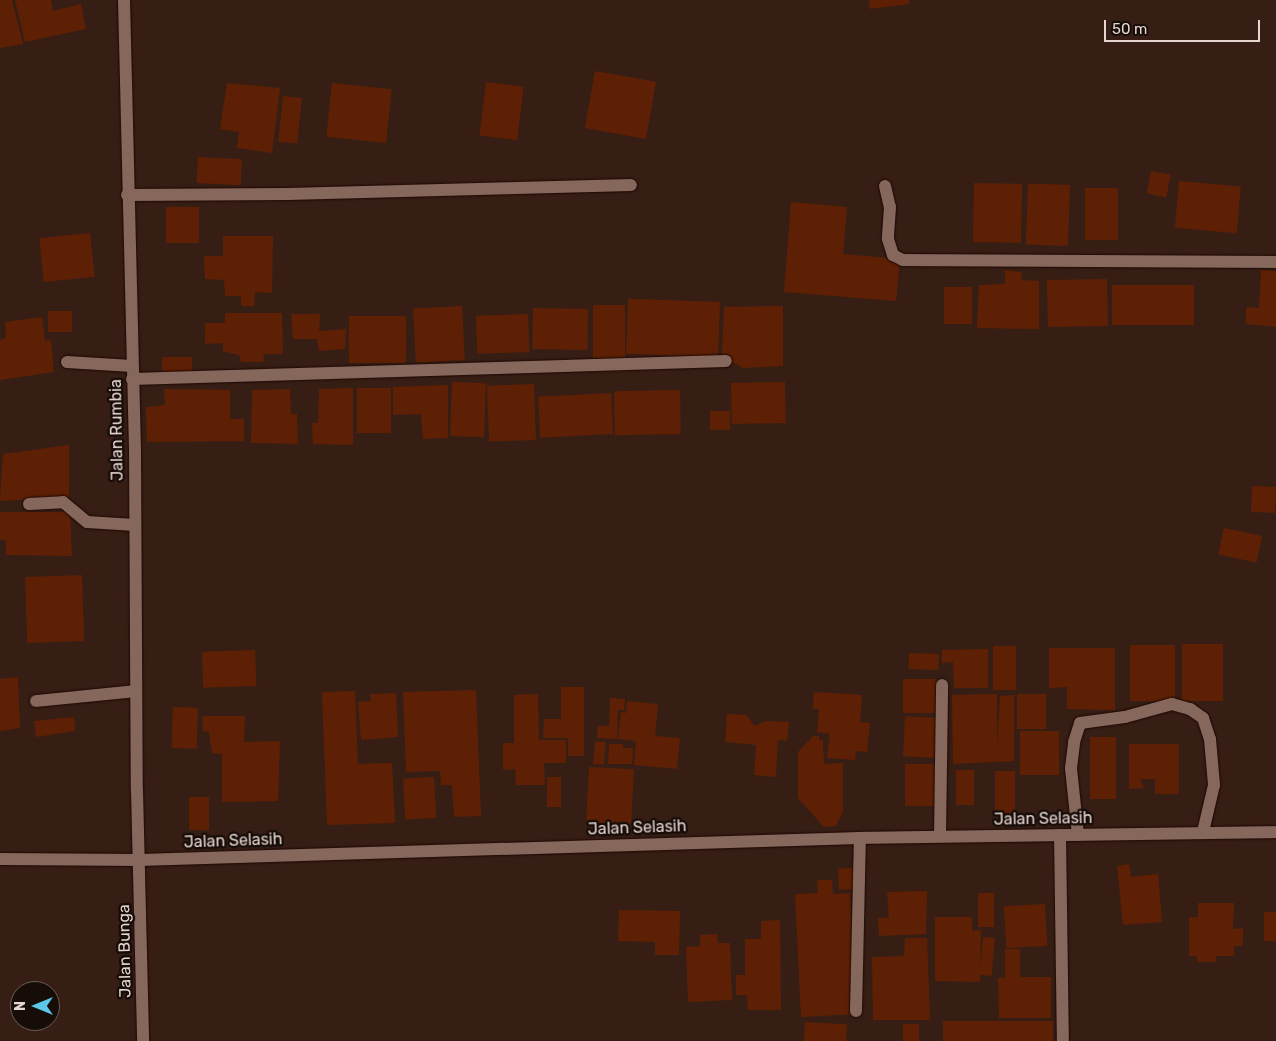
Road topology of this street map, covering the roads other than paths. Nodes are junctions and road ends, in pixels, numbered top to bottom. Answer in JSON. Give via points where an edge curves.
{"nodes":[{"id":1,"x":124,"y":0,"type":"edge"},
{"id":2,"x":631,"y":185,"type":"dead end"},
{"id":3,"x":885,"y":186,"type":"dead end"},
{"id":4,"x":127,"y":195,"type":"junction"},
{"id":5,"x":1276,"y":262,"type":"edge"},
{"id":6,"x":726,"y":361,"type":"dead end"},
{"id":7,"x":67,"y":362,"type":"dead end"},
{"id":8,"x":132,"y":372,"type":"junction"},
{"id":9,"x":29,"y":504,"type":"dead end"},
{"id":10,"x":135,"y":525,"type":"junction"},
{"id":11,"x":942,"y":685,"type":"dead end"},
{"id":12,"x":136,"y":691,"type":"junction"},
{"id":13,"x":36,"y":701,"type":"dead end"},
{"id":14,"x":1203,"y":832,"type":"junction"},
{"id":15,"x":1276,"y":832,"type":"edge"},
{"id":16,"x":1078,"y":835,"type":"junction"},
{"id":17,"x":940,"y":836,"type":"junction"},
{"id":18,"x":1060,"y":836,"type":"junction"},
{"id":19,"x":860,"y":838,"type":"junction"},
{"id":20,"x":0,"y":859,"type":"edge"},
{"id":21,"x":140,"y":860,"type":"junction"},
{"id":22,"x":856,"y":1011,"type":"dead end"},
{"id":23,"x":142,"y":1041,"type":"edge"},
{"id":24,"x":1062,"y":1041,"type":"edge"}],
"edges":[{"from":1,"to":4,"type":"street","name":"Jalan Rumbia"},
{"from":2,"to":4,"type":"street"},
{"from":3,"to":5,"type":"street","via":[[890,207],[888,239],[893,255],[903,260]]},
{"from":4,"to":8,"type":"street","name":"Jalan Rumbia"},
{"from":6,"to":8,"type":"street"},
{"from":7,"to":8,"type":"street"},
{"from":8,"to":10,"type":"street","name":"Jalan Rumbia"},
{"from":9,"to":10,"type":"street","via":[[63,502],[87,522]]},
{"from":10,"to":12,"type":"street","name":"Jalan Rumbia"},
{"from":11,"to":17,"type":"street"},
{"from":12,"to":13,"type":"street"},
{"from":12,"to":21,"type":"street","name":"Jalan Rumbia"},
{"from":14,"to":15,"type":"street","name":"Jalan Selasih"},
{"from":14,"to":16,"type":"street","name":"Jalan Selasih"},
{"from":14,"to":16,"type":"street","via":[[1214,784],[1210,739],[1203,718],[1190,709],[1172,704],[1080,723],[1071,768]]},
{"from":16,"to":18,"type":"street","name":"Jalan Selasih"},
{"from":17,"to":18,"type":"street","name":"Jalan Selasih"},
{"from":17,"to":19,"type":"street","name":"Jalan Selasih"},
{"from":18,"to":24,"type":"street"},
{"from":19,"to":21,"type":"street","name":"Jalan Selasih"},
{"from":19,"to":22,"type":"street"},
{"from":20,"to":21,"type":"street","name":"Jalan Selasih"},
{"from":21,"to":23,"type":"street","name":"Jalan Bunga"}]}
